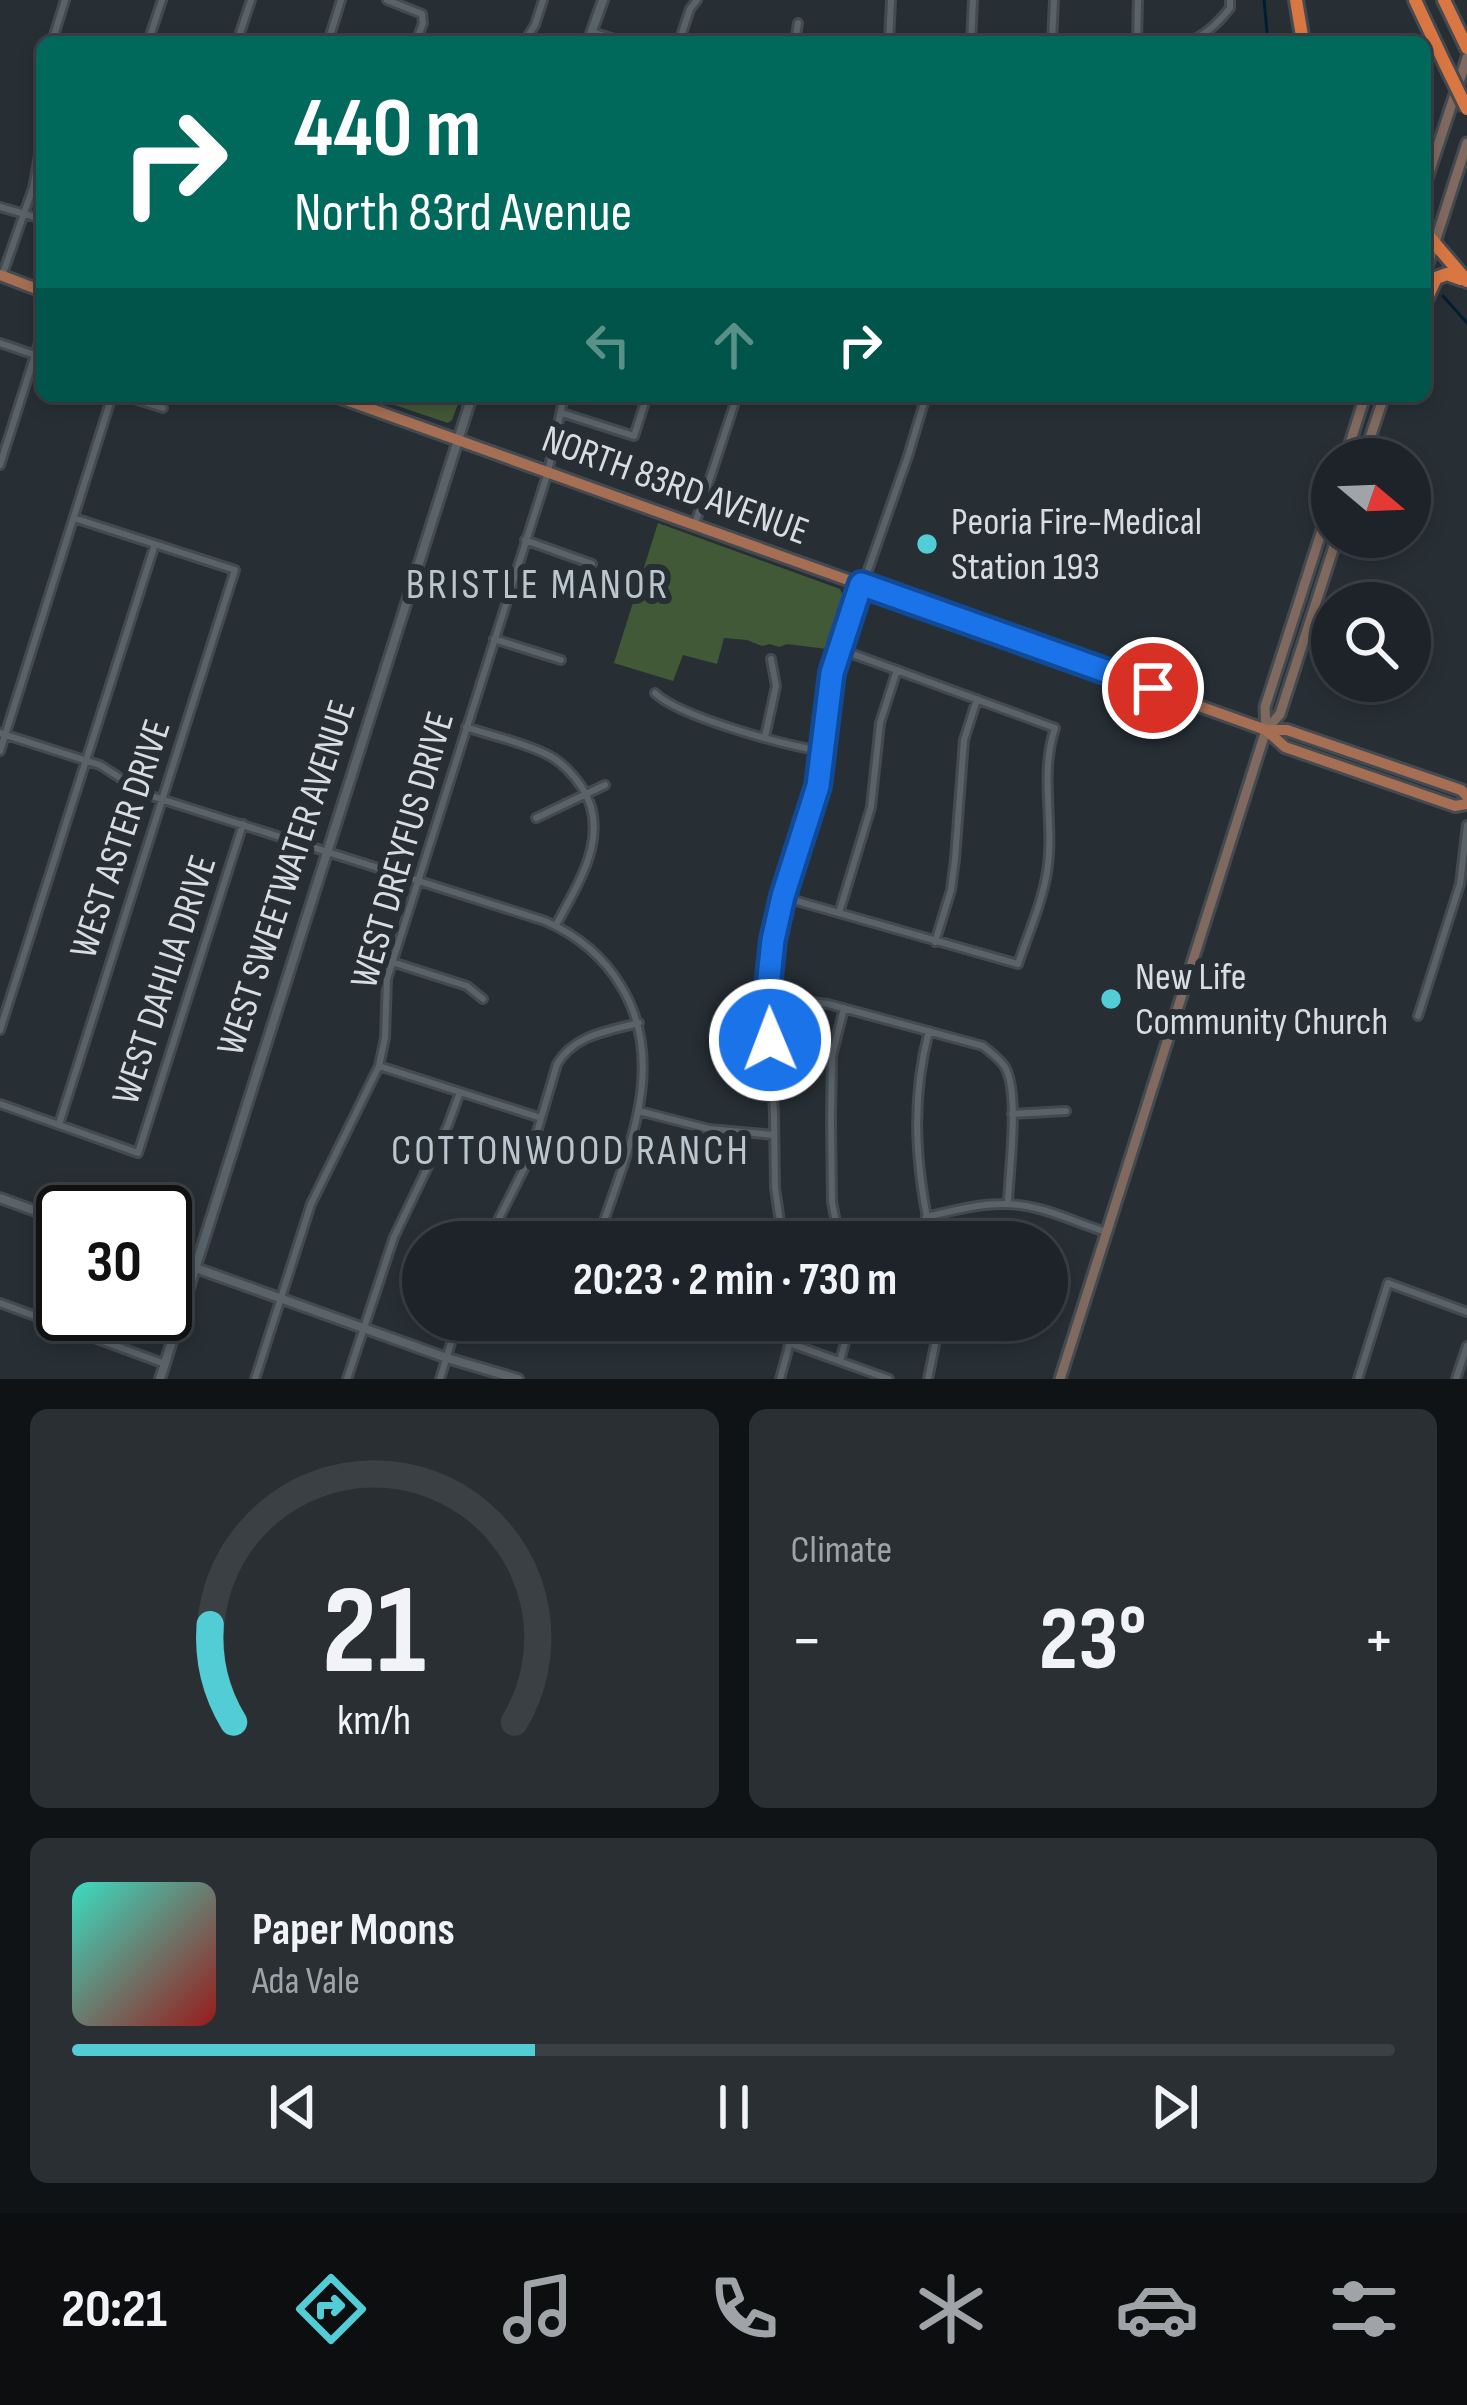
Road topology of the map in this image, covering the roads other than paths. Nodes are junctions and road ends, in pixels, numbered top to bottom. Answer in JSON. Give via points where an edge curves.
{"nodes":[{"id":1,"x":65,"y":0,"type":"edge"},
{"id":2,"x":162,"y":0,"type":"edge"},
{"id":3,"x":251,"y":0,"type":"edge"},
{"id":4,"x":341,"y":0,"type":"edge"},
{"id":5,"x":387,"y":0,"type":"edge"},
{"id":6,"x":543,"y":0,"type":"edge"},
{"id":7,"x":603,"y":0,"type":"edge"},
{"id":8,"x":697,"y":0,"type":"edge"},
{"id":9,"x":891,"y":0,"type":"edge"},
{"id":10,"x":973,"y":0,"type":"edge"},
{"id":11,"x":1054,"y":0,"type":"edge"},
{"id":12,"x":1138,"y":0,"type":"edge"},
{"id":13,"x":1296,"y":0,"type":"edge"},
{"id":14,"x":1415,"y":0,"type":"edge"},
{"id":15,"x":1444,"y":0,"type":"edge"},
{"id":16,"x":1230,"y":4,"type":"edge"},
{"id":17,"x":797,"y":23,"type":"dead end"},
{"id":18,"x":54,"y":36,"type":"edge"},
{"id":19,"x":150,"y":36,"type":"edge"},
{"id":20,"x":239,"y":36,"type":"edge"},
{"id":21,"x":330,"y":36,"type":"edge"},
{"id":22,"x":418,"y":36,"type":"edge"},
{"id":23,"x":528,"y":36,"type":"edge"},
{"id":24,"x":590,"y":36,"type":"edge"},
{"id":25,"x":681,"y":36,"type":"edge"},
{"id":26,"x":796,"y":36,"type":"edge"},
{"id":27,"x":889,"y":36,"type":"edge"},
{"id":28,"x":971,"y":36,"type":"edge"},
{"id":29,"x":1052,"y":36,"type":"edge"},
{"id":30,"x":1136,"y":36,"type":"edge"},
{"id":31,"x":1200,"y":36,"type":"edge"},
{"id":32,"x":1302,"y":36,"type":"edge"},
{"id":33,"x":1467,"y":48,"type":"edge"},
{"id":34,"x":1467,"y":58,"type":"edge"},
{"id":35,"x":1467,"y":109,"type":"edge"},
{"id":36,"x":1467,"y":143,"type":"edge"},
{"id":37,"x":1431,"y":167,"type":"edge"},
{"id":38,"x":36,"y":172,"type":"edge"},
{"id":39,"x":0,"y":207,"type":"edge"},
{"id":40,"x":24,"y":215,"type":"junction"},
{"id":41,"x":36,"y":218,"type":"edge"},
{"id":42,"x":1431,"y":234,"type":"edge"},
{"id":43,"x":1431,"y":238,"type":"edge"},
{"id":44,"x":1,"y":276,"type":"edge"},
{"id":45,"x":1467,"y":282,"type":"edge"},
{"id":46,"x":1431,"y":286,"type":"edge"},
{"id":47,"x":36,"y":289,"type":"edge"},
{"id":48,"x":0,"y":343,"type":"edge"},
{"id":49,"x":36,"y":352,"type":"edge"},
{"id":50,"x":35,"y":355,"type":"junction"},
{"id":51,"x":110,"y":402,"type":"edge"},
{"id":52,"x":144,"y":402,"type":"edge"},
{"id":53,"x":352,"y":402,"type":"edge"},
{"id":54,"x":470,"y":402,"type":"edge"},
{"id":55,"x":563,"y":402,"type":"edge"},
{"id":56,"x":645,"y":402,"type":"edge"},
{"id":57,"x":735,"y":402,"type":"edge"},
{"id":58,"x":924,"y":402,"type":"edge"},
{"id":59,"x":1363,"y":402,"type":"edge"},
{"id":60,"x":1382,"y":402,"type":"edge"},
{"id":61,"x":163,"y":408,"type":"dead end"},
{"id":62,"x":562,"y":413,"type":"junction"},
{"id":63,"x":1352,"y":438,"type":"edge"},
{"id":64,"x":1370,"y":438,"type":"edge"},
{"id":65,"x":458,"y":439,"type":"junction"},
{"id":66,"x":0,"y":465,"type":"edge"},
{"id":67,"x":548,"y":472,"type":"junction"},
{"id":68,"x":74,"y":518,"type":"junction"},
{"id":69,"x":695,"y":524,"type":"junction"},
{"id":70,"x":525,"y":540,"type":"junction"},
{"id":71,"x":155,"y":544,"type":"junction"},
{"id":72,"x":1313,"y":558,"type":"edge"},
{"id":73,"x":1330,"y":558,"type":"edge"},
{"id":74,"x":592,"y":564,"type":"dead end"},
{"id":75,"x":861,"y":584,"type":"junction"},
{"id":76,"x":494,"y":639,"type":"junction"},
{"id":77,"x":838,"y":649,"type":"junction"},
{"id":78,"x":771,"y":659,"type":"dead end"},
{"id":79,"x":561,"y":660,"type":"dead end"},
{"id":80,"x":897,"y":670,"type":"junction"},
{"id":81,"x":655,"y":693,"type":"dead end"},
{"id":82,"x":977,"y":699,"type":"junction"},
{"id":83,"x":466,"y":727,"type":"junction"},
{"id":84,"x":1266,"y":730,"type":"junction"},
{"id":85,"x":3,"y":734,"type":"edge"},
{"id":86,"x":765,"y":737,"type":"junction"},
{"id":87,"x":0,"y":751,"type":"edge"},
{"id":88,"x":823,"y":751,"type":"junction"},
{"id":89,"x":86,"y":760,"type":"junction"},
{"id":90,"x":605,"y":785,"type":"dead end"},
{"id":91,"x":586,"y":794,"type":"junction"},
{"id":92,"x":162,"y":798,"type":"junction"},
{"id":93,"x":1467,"y":800,"type":"edge"},
{"id":94,"x":536,"y":818,"type":"dead end"},
{"id":95,"x":243,"y":824,"type":"junction"},
{"id":96,"x":1467,"y":825,"type":"edge"},
{"id":97,"x":328,"y":850,"type":"junction"},
{"id":98,"x":418,"y":880,"type":"junction"},
{"id":99,"x":783,"y":896,"type":"junction"},
{"id":100,"x":839,"y":913,"type":"junction"},
{"id":101,"x":556,"y":926,"type":"junction"},
{"id":102,"x":935,"y":942,"type":"junction"},
{"id":103,"x":392,"y":962,"type":"junction"},
{"id":104,"x":767,"y":997,"type":"junction"},
{"id":105,"x":483,"y":999,"type":"dead end"},
{"id":106,"x":844,"y":1008,"type":"junction"},
{"id":107,"x":1418,"y":1016,"type":"dead end"},
{"id":108,"x":638,"y":1023,"type":"junction"},
{"id":109,"x":0,"y":1030,"type":"edge"},
{"id":110,"x":929,"y":1031,"type":"junction"},
{"id":111,"x":379,"y":1066,"type":"junction"},
{"id":112,"x":460,"y":1092,"type":"junction"},
{"id":113,"x":0,"y":1104,"type":"edge"},
{"id":114,"x":639,"y":1111,"type":"junction"},
{"id":115,"x":1066,"y":1111,"type":"dead end"},
{"id":116,"x":1012,"y":1114,"type":"junction"},
{"id":117,"x":542,"y":1118,"type":"junction"},
{"id":118,"x":59,"y":1124,"type":"junction"},
{"id":119,"x":775,"y":1135,"type":"junction"},
{"id":120,"x":0,"y":1198,"type":"edge"},
{"id":121,"x":1008,"y":1203,"type":"junction"},
{"id":122,"x":36,"y":1211,"type":"edge"},
{"id":123,"x":926,"y":1216,"type":"junction"},
{"id":124,"x":498,"y":1221,"type":"edge"},
{"id":125,"x":604,"y":1221,"type":"edge"},
{"id":126,"x":779,"y":1221,"type":"edge"},
{"id":127,"x":836,"y":1221,"type":"edge"},
{"id":128,"x":927,"y":1221,"type":"edge"},
{"id":129,"x":1106,"y":1232,"type":"junction"},
{"id":130,"x":192,"y":1267,"type":"edge"},
{"id":131,"x":196,"y":1268,"type":"junction"},
{"id":132,"x":280,"y":1298,"type":"junction"},
{"id":133,"x":0,"y":1304,"type":"edge"},
{"id":134,"x":1467,"y":1312,"type":"edge"},
{"id":135,"x":364,"y":1327,"type":"junction"},
{"id":136,"x":452,"y":1341,"type":"edge"},
{"id":137,"x":845,"y":1341,"type":"edge"},
{"id":138,"x":936,"y":1341,"type":"edge"},
{"id":139,"x":789,"y":1343,"type":"joint"},
{"id":140,"x":1467,"y":1346,"type":"edge"},
{"id":141,"x":447,"y":1358,"type":"junction"},
{"id":142,"x":840,"y":1361,"type":"junction"},
{"id":143,"x":165,"y":1364,"type":"junction"},
{"id":144,"x":160,"y":1379,"type":"edge"},
{"id":145,"x":255,"y":1379,"type":"edge"},
{"id":146,"x":347,"y":1379,"type":"edge"},
{"id":147,"x":440,"y":1379,"type":"edge"},
{"id":148,"x":518,"y":1379,"type":"edge"},
{"id":149,"x":780,"y":1379,"type":"edge"},
{"id":150,"x":889,"y":1379,"type":"edge"},
{"id":151,"x":928,"y":1379,"type":"edge"},
{"id":152,"x":1060,"y":1379,"type":"edge"},
{"id":153,"x":1358,"y":1379,"type":"edge"},
{"id":154,"x":1456,"y":1379,"type":"edge"}],
"edges":[{"from":1,"to":18,"type":"street"},
{"from":2,"to":19,"type":"street"},
{"from":3,"to":20,"type":"street"},
{"from":4,"to":21,"type":"street"},
{"from":5,"to":22,"type":"street","via":[[422,14]]},
{"from":6,"to":23,"type":"street"},
{"from":7,"to":24,"type":"street"},
{"from":8,"to":25,"type":"street"},
{"from":9,"to":27,"type":"street"},
{"from":10,"to":28,"type":"street"},
{"from":11,"to":29,"type":"street"},
{"from":12,"to":30,"type":"street"},
{"from":13,"to":32,"type":"highway"},
{"from":14,"to":35,"type":"highway","bridge":true},
{"from":15,"to":33,"type":"highway"},
{"from":16,"to":31,"type":"street"},
{"from":17,"to":26,"type":"street"},
{"from":34,"to":37,"type":"main road"},
{"from":36,"to":42,"type":"main road"},
{"from":38,"to":40,"type":"street"},
{"from":39,"to":40,"type":"street"},
{"from":40,"to":41,"type":"street"},
{"from":40,"to":44,"type":"street"},
{"from":43,"to":45,"type":"highway"},
{"from":44,"to":47,"type":"main road"},
{"from":45,"to":46,"type":"highway","via":[[1442,275]]},
{"from":48,"to":50,"type":"street"},
{"from":49,"to":50,"type":"street"},
{"from":50,"to":66,"type":"street"},
{"from":51,"to":68,"type":"street"},
{"from":52,"to":61,"type":"street"},
{"from":53,"to":65,"type":"main road","name":"NORTH 83RD AVENUE"},
{"from":54,"to":65,"type":"street","name":"WEST SWEETWATER AVENUE"},
{"from":55,"to":62,"type":"street","name":"WEST DREYFUS DRIVE"},
{"from":56,"to":62,"type":"street","via":[[634,436]]},
{"from":57,"to":69,"type":"street"},
{"from":58,"to":75,"type":"street"},
{"from":59,"to":63,"type":"main road"},
{"from":60,"to":64,"type":"main road"},
{"from":62,"to":67,"type":"street","name":"WEST DREYFUS DRIVE"},
{"from":65,"to":67,"type":"main road","name":"NORTH 83RD AVENUE"},
{"from":65,"to":97,"type":"street","name":"WEST SWEETWATER AVENUE"},
{"from":67,"to":69,"type":"main road","name":"NORTH 83RD AVENUE"},
{"from":67,"to":70,"type":"street","name":"WEST DREYFUS DRIVE"},
{"from":68,"to":71,"type":"street"},
{"from":68,"to":85,"type":"street"},
{"from":69,"to":75,"type":"main road","name":"NORTH 83RD AVENUE"},
{"from":70,"to":74,"type":"street"},
{"from":70,"to":76,"type":"street","name":"WEST DREYFUS DRIVE"},
{"from":71,"to":89,"type":"street"},
{"from":71,"to":92,"type":"street","name":"WEST ASTER DRIVE","via":[[235,570]]},
{"from":72,"to":84,"type":"main road","via":[[1265,707]]},
{"from":73,"to":84,"type":"main road","via":[[1280,714]]},
{"from":75,"to":77,"type":"street"},
{"from":75,"to":84,"type":"main road","name":"NORTH 83RD AVENUE"},
{"from":76,"to":79,"type":"street"},
{"from":76,"to":83,"type":"street","name":"WEST DREYFUS DRIVE"},
{"from":77,"to":80,"type":"street"},
{"from":77,"to":88,"type":"street"},
{"from":78,"to":86,"type":"street","via":[[776,686]]},
{"from":80,"to":82,"type":"street"},
{"from":80,"to":100,"type":"street","via":[[880,723],[872,807]]},
{"from":81,"to":86,"type":"street","via":[[677,709]]},
{"from":82,"to":102,"type":"street"},
{"from":82,"to":102,"type":"street","via":[[1055,728],[1046,770],[1047,873],[1018,964]]},
{"from":83,"to":91,"type":"street","via":[[553,758]]},
{"from":83,"to":98,"type":"street","name":"WEST DREYFUS DRIVE"},
{"from":84,"to":93,"type":"main road","name":"NORTH 83RD AVENUE","via":[[1285,747],[1456,806]]},
{"from":84,"to":129,"type":"main road"},
{"from":85,"to":87,"type":"street"},
{"from":85,"to":89,"type":"street"},
{"from":86,"to":88,"type":"street"},
{"from":88,"to":99,"type":"street"},
{"from":89,"to":92,"type":"street"},
{"from":89,"to":109,"type":"street"},
{"from":90,"to":91,"type":"street"},
{"from":91,"to":94,"type":"street"},
{"from":91,"to":101,"type":"street","via":[[590,853]]},
{"from":92,"to":95,"type":"street"},
{"from":92,"to":118,"type":"street","name":"WEST ASTER DRIVE"},
{"from":95,"to":97,"type":"street"},
{"from":95,"to":118,"type":"street","name":"WEST DAHLIA DRIVE","via":[[138,1153]]},
{"from":96,"to":107,"type":"street","via":[[1461,878]]},
{"from":97,"to":98,"type":"street"},
{"from":97,"to":131,"type":"street","name":"WEST SWEETWATER AVENUE"},
{"from":98,"to":101,"type":"street"},
{"from":98,"to":103,"type":"street","name":"WEST DREYFUS DRIVE"},
{"from":99,"to":100,"type":"street"},
{"from":99,"to":104,"type":"street"},
{"from":100,"to":102,"type":"street"},
{"from":101,"to":108,"type":"street","via":[[611,970]]},
{"from":103,"to":105,"type":"street","via":[[467,986]]},
{"from":103,"to":111,"type":"street","name":"WEST DREYFUS DRIVE"},
{"from":104,"to":106,"type":"street"},
{"from":104,"to":119,"type":"street"},
{"from":106,"to":110,"type":"street"},
{"from":106,"to":127,"type":"street","via":[[832,1056]]},
{"from":108,"to":114,"type":"street","via":[[645,1065]]},
{"from":108,"to":117,"type":"street","via":[[594,1035],[562,1055]]},
{"from":110,"to":116,"type":"street","via":[[998,1058]]},
{"from":110,"to":123,"type":"street","via":[[916,1095]]},
{"from":111,"to":112,"type":"street"},
{"from":111,"to":132,"type":"street","name":"WEST DREYFUS DRIVE","via":[[311,1204]]},
{"from":112,"to":117,"type":"street"},
{"from":112,"to":135,"type":"street","via":[[394,1237]]},
{"from":113,"to":118,"type":"street"},
{"from":114,"to":119,"type":"street"},
{"from":114,"to":125,"type":"street"},
{"from":115,"to":116,"type":"street"},
{"from":116,"to":121,"type":"street"},
{"from":117,"to":124,"type":"street"},
{"from":119,"to":126,"type":"street"},
{"from":120,"to":122,"type":"street"},
{"from":121,"to":123,"type":"street"},
{"from":121,"to":129,"type":"street"},
{"from":123,"to":128,"type":"street"},
{"from":129,"to":152,"type":"main road"},
{"from":130,"to":131,"type":"street"},
{"from":131,"to":132,"type":"street"},
{"from":131,"to":143,"type":"street","name":"WEST SWEETWATER AVENUE"},
{"from":132,"to":135,"type":"street"},
{"from":132,"to":145,"type":"street","name":"WEST DREYFUS DRIVE"},
{"from":133,"to":143,"type":"street"},
{"from":134,"to":153,"type":"street","via":[[1388,1283]]},
{"from":135,"to":141,"type":"street"},
{"from":135,"to":146,"type":"street"},
{"from":136,"to":141,"type":"street"},
{"from":137,"to":142,"type":"street"},
{"from":138,"to":151,"type":"street"},
{"from":139,"to":142,"type":"street"},
{"from":139,"to":149,"type":"street"},
{"from":140,"to":154,"type":"street"},
{"from":141,"to":147,"type":"street"},
{"from":141,"to":148,"type":"street"},
{"from":142,"to":150,"type":"street"},
{"from":143,"to":144,"type":"street","name":"WEST SWEETWATER AVENUE"}]}
